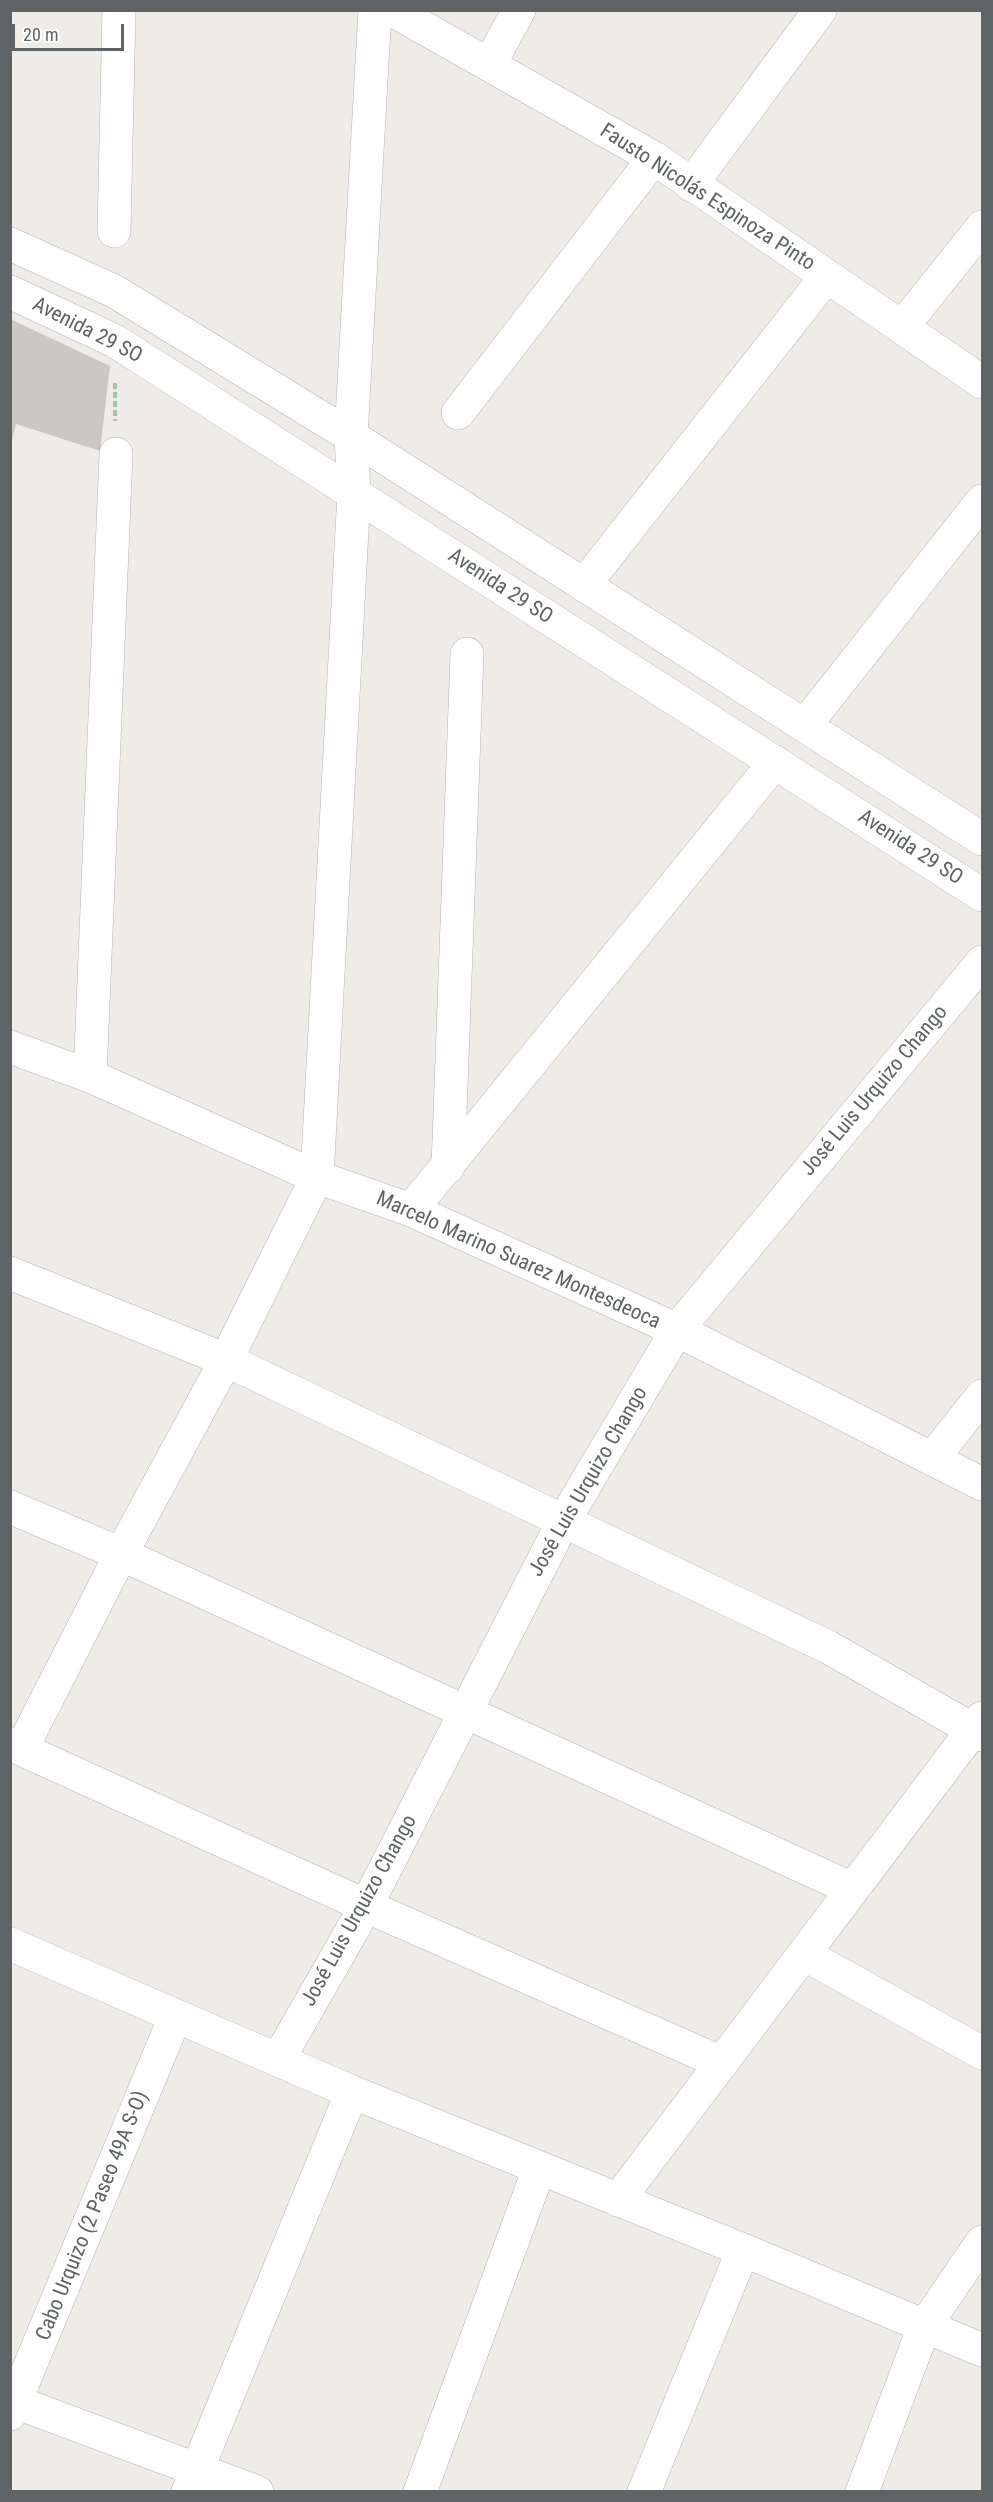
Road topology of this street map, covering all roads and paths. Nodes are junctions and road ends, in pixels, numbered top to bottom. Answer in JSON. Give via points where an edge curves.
{"nodes":[{"id":1,"x":119,"y":10,"type":"edge"},
{"id":2,"x":375,"y":10,"type":"edge"},
{"id":3,"x":392,"y":10,"type":"edge"},
{"id":4,"x":519,"y":10,"type":"edge"},
{"id":5,"x":820,"y":10,"type":"edge"},
{"id":6,"x":490,"y":63,"type":"junction"},
{"id":7,"x":654,"y":158,"type":"junction"},
{"id":8,"x":692,"y":185,"type":"junction"},
{"id":9,"x":982,"y":227,"type":"edge"},
{"id":10,"x":114,"y":231,"type":"dead end"},
{"id":11,"x":10,"y":244,"type":"edge"},
{"id":12,"x":826,"y":277,"type":"junction"},
{"id":13,"x":10,"y":292,"type":"edge"},
{"id":14,"x":902,"y":327,"type":"junction"},
{"id":15,"x":982,"y":382,"type":"edge"},
{"id":16,"x":458,"y":413,"type":"dead end"},
{"id":17,"x":351,"y":436,"type":"junction"},
{"id":18,"x":116,"y":454,"type":"dead end"},
{"id":19,"x":354,"y":493,"type":"junction"},
{"id":20,"x":982,"y":501,"type":"edge"},
{"id":21,"x":584,"y":585,"type":"junction"},
{"id":22,"x":467,"y":654,"type":"dead end"},
{"id":23,"x":806,"y":724,"type":"junction"},
{"id":24,"x":775,"y":762,"type":"junction"},
{"id":25,"x":982,"y":839,"type":"edge"},
{"id":26,"x":982,"y":895,"type":"edge"},
{"id":27,"x":982,"y":962,"type":"edge"},
{"id":28,"x":10,"y":1047,"type":"edge"},
{"id":29,"x":90,"y":1076,"type":"junction"},
{"id":30,"x":448,"y":1167,"type":"junction"},
{"id":31,"x":317,"y":1177,"type":"junction"},
{"id":32,"x":411,"y":1210,"type":"junction"},
{"id":33,"x":10,"y":1273,"type":"edge"},
{"id":34,"x":677,"y":1330,"type":"junction"},
{"id":35,"x":226,"y":1359,"type":"junction"},
{"id":36,"x":982,"y":1396,"type":"edge"},
{"id":37,"x":932,"y":1459,"type":"junction"},
{"id":38,"x":982,"y":1484,"type":"edge"},
{"id":39,"x":10,"y":1507,"type":"edge"},
{"id":40,"x":563,"y":1522,"type":"junction"},
{"id":41,"x":121,"y":1554,"type":"junction"},
{"id":42,"x":466,"y":1711,"type":"junction"},
{"id":43,"x":980,"y":1728,"type":"edge"},
{"id":44,"x":16,"y":1746,"type":"edge"},
{"id":45,"x":852,"y":1889,"type":"junction"},
{"id":46,"x":366,"y":1906,"type":"junction"},
{"id":47,"x":10,"y":1944,"type":"edge"},
{"id":48,"x":804,"y":1953,"type":"junction"},
{"id":49,"x":175,"y":2017,"type":"junction"},
{"id":50,"x":982,"y":2053,"type":"edge"},
{"id":51,"x":279,"y":2058,"type":"junction"},
{"id":52,"x":722,"y":2063,"type":"junction"},
{"id":53,"x":352,"y":2092,"type":"junction"},
{"id":54,"x":539,"y":2169,"type":"junction"},
{"id":55,"x":618,"y":2200,"type":"junction"},
{"id":56,"x":982,"y":2242,"type":"edge"},
{"id":57,"x":743,"y":2250,"type":"junction"},
{"id":58,"x":924,"y":2326,"type":"junction"},
{"id":59,"x":982,"y":2350,"type":"edge"},
{"id":60,"x":13,"y":2405,"type":"edge"},
{"id":61,"x":193,"y":2481,"type":"edge"},
{"id":62,"x":256,"y":2492,"type":"edge"},
{"id":63,"x":420,"y":2492,"type":"edge"},
{"id":64,"x":644,"y":2492,"type":"edge"},
{"id":65,"x":862,"y":2492,"type":"edge"}],
"edges":[{"from":1,"to":10,"type":"street"},
{"from":2,"to":17,"type":"street"},
{"from":3,"to":6,"type":"street","name":"Fausto Nicolás Espinoza Pinto"},
{"from":4,"to":6,"type":"street"},
{"from":5,"to":8,"type":"street"},
{"from":6,"to":7,"type":"street","name":"Fausto Nicolás Espinoza Pinto"},
{"from":7,"to":8,"type":"street","name":"Fausto Nicolás Espinoza Pinto"},
{"from":7,"to":16,"type":"street"},
{"from":8,"to":12,"type":"street","name":"Fausto Nicolás Espinoza Pinto"},
{"from":9,"to":14,"type":"street"},
{"from":11,"to":17,"type":"street","name":"Avenida 29 SO","via":[[114,291]]},
{"from":12,"to":14,"type":"street","name":"Fausto Nicolás Espinoza Pinto"},
{"from":12,"to":21,"type":"street"},
{"from":13,"to":19,"type":"street","name":"Avenida 29 SO","via":[[114,341]]},
{"from":14,"to":15,"type":"street","name":"Fausto Nicolás Espinoza Pinto"},
{"from":17,"to":19,"type":"street"},
{"from":17,"to":21,"type":"street","name":"Avenida 29 SO"},
{"from":18,"to":29,"type":"street"},
{"from":19,"to":24,"type":"street","name":"Avenida 29 SO"},
{"from":19,"to":31,"type":"street"},
{"from":20,"to":23,"type":"street"},
{"from":21,"to":23,"type":"street","name":"Avenida 29 SO"},
{"from":22,"to":30,"type":"street"},
{"from":23,"to":25,"type":"street","name":"Avenida 29 SO"},
{"from":24,"to":26,"type":"street","name":"Avenida 29 SO"},
{"from":24,"to":30,"type":"street"},
{"from":27,"to":34,"type":"street","name":"José Luis Urquizo Chango"},
{"from":28,"to":29,"type":"street","name":"Marcelo Marino Suarez Montesdeoca"},
{"from":29,"to":31,"type":"street","name":"Marcelo Marino Suarez Montesdeoca"},
{"from":30,"to":32,"type":"street"},
{"from":31,"to":32,"type":"street","name":"Marcelo Marino Suarez Montesdeoca"},
{"from":31,"to":35,"type":"street"},
{"from":32,"to":34,"type":"street","name":"Marcelo Marino Suarez Montesdeoca"},
{"from":33,"to":35,"type":"street"},
{"from":34,"to":37,"type":"street","name":"Marcelo Marino Suarez Montesdeoca"},
{"from":34,"to":40,"type":"street","name":"José Luis Urquizo Chango"},
{"from":35,"to":40,"type":"street"},
{"from":35,"to":41,"type":"street"},
{"from":36,"to":37,"type":"street"},
{"from":37,"to":38,"type":"street","name":"Marcelo Marino Suarez Montesdeoca"},
{"from":39,"to":41,"type":"street"},
{"from":40,"to":42,"type":"street","name":"José Luis Urquizo Chango"},
{"from":40,"to":43,"type":"street","via":[[828,1647]]},
{"from":41,"to":42,"type":"street"},
{"from":41,"to":44,"type":"street"},
{"from":42,"to":45,"type":"street"},
{"from":42,"to":46,"type":"street","name":"José Luis Urquizo Chango"},
{"from":43,"to":45,"type":"street"},
{"from":44,"to":46,"type":"street"},
{"from":45,"to":48,"type":"street"},
{"from":46,"to":51,"type":"street","name":"José Luis Urquizo Chango"},
{"from":46,"to":52,"type":"street"},
{"from":47,"to":49,"type":"street"},
{"from":48,"to":50,"type":"street"},
{"from":48,"to":52,"type":"street"},
{"from":49,"to":51,"type":"street"},
{"from":49,"to":60,"type":"street","name":"Cabo Urquizo (2 Paseo 49A S-O)"},
{"from":51,"to":53,"type":"street"},
{"from":52,"to":55,"type":"street"},
{"from":53,"to":54,"type":"street"},
{"from":53,"to":61,"type":"street"},
{"from":54,"to":55,"type":"street"},
{"from":54,"to":63,"type":"street"},
{"from":55,"to":57,"type":"street"},
{"from":56,"to":58,"type":"street"},
{"from":57,"to":58,"type":"street"},
{"from":57,"to":64,"type":"street"},
{"from":58,"to":59,"type":"street"},
{"from":58,"to":65,"type":"street"},
{"from":60,"to":61,"type":"street"},
{"from":61,"to":62,"type":"street"}]}
